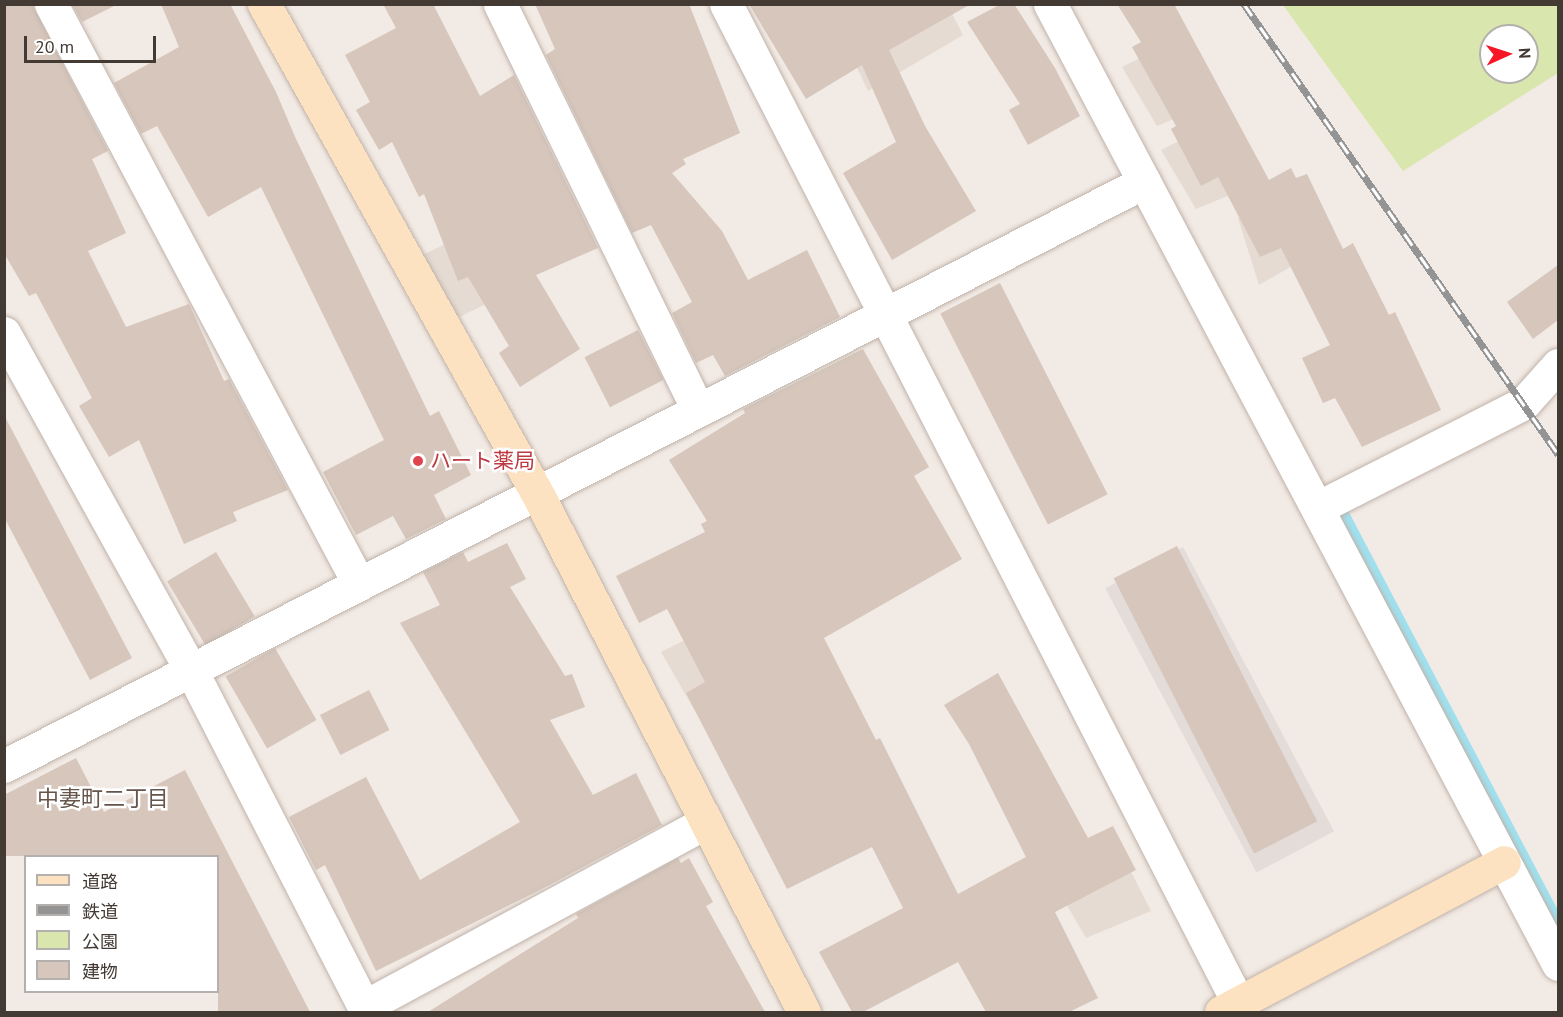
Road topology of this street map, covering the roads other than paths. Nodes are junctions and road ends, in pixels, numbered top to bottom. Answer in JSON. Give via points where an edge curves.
{"nodes":[{"id":1,"x":51,"y":4,"type":"edge"},
{"id":2,"x":264,"y":4,"type":"edge"},
{"id":3,"x":500,"y":4,"type":"edge"},
{"id":4,"x":726,"y":4,"type":"edge"},
{"id":5,"x":1050,"y":4,"type":"edge"},
{"id":6,"x":1144,"y":182,"type":"junction"},
{"id":7,"x":885,"y":315,"type":"junction"},
{"id":8,"x":4,"y":333,"type":"edge"},
{"id":9,"x":1554,"y":384,"type":"edge"},
{"id":10,"x":698,"y":410,"type":"junction"},
{"id":11,"x":537,"y":493,"type":"junction"},
{"id":12,"x":1317,"y":508,"type":"junction"},
{"id":13,"x":358,"y":584,"type":"junction"},
{"id":14,"x":191,"y":670,"type":"junction"},
{"id":15,"x":4,"y":766,"type":"edge"},
{"id":16,"x":706,"y":822,"type":"junction"},
{"id":17,"x":1504,"y":862,"type":"junction"},
{"id":18,"x":1558,"y":964,"type":"edge"},
{"id":19,"x":1234,"y":1009,"type":"edge"},
{"id":20,"x":365,"y":1010,"type":"edge"},
{"id":21,"x":804,"y":1012,"type":"edge"}],
"edges":[{"from":1,"to":13,"type":"street"},
{"from":2,"to":11,"type":"street"},
{"from":3,"to":10,"type":"street"},
{"from":4,"to":7,"type":"street"},
{"from":5,"to":6,"type":"street"},
{"from":6,"to":7,"type":"street"},
{"from":6,"to":12,"type":"street"},
{"from":7,"to":10,"type":"street"},
{"from":7,"to":19,"type":"street"},
{"from":8,"to":14,"type":"street"},
{"from":9,"to":12,"type":"street","via":[[1524,404]]},
{"from":10,"to":11,"type":"street"},
{"from":11,"to":13,"type":"street"},
{"from":11,"to":16,"type":"street"},
{"from":12,"to":17,"type":"street"},
{"from":13,"to":14,"type":"street"},
{"from":14,"to":15,"type":"street"},
{"from":14,"to":20,"type":"street"},
{"from":16,"to":20,"type":"street"},
{"from":16,"to":21,"type":"street"},
{"from":17,"to":18,"type":"street"},
{"from":17,"to":19,"type":"street"}]}
